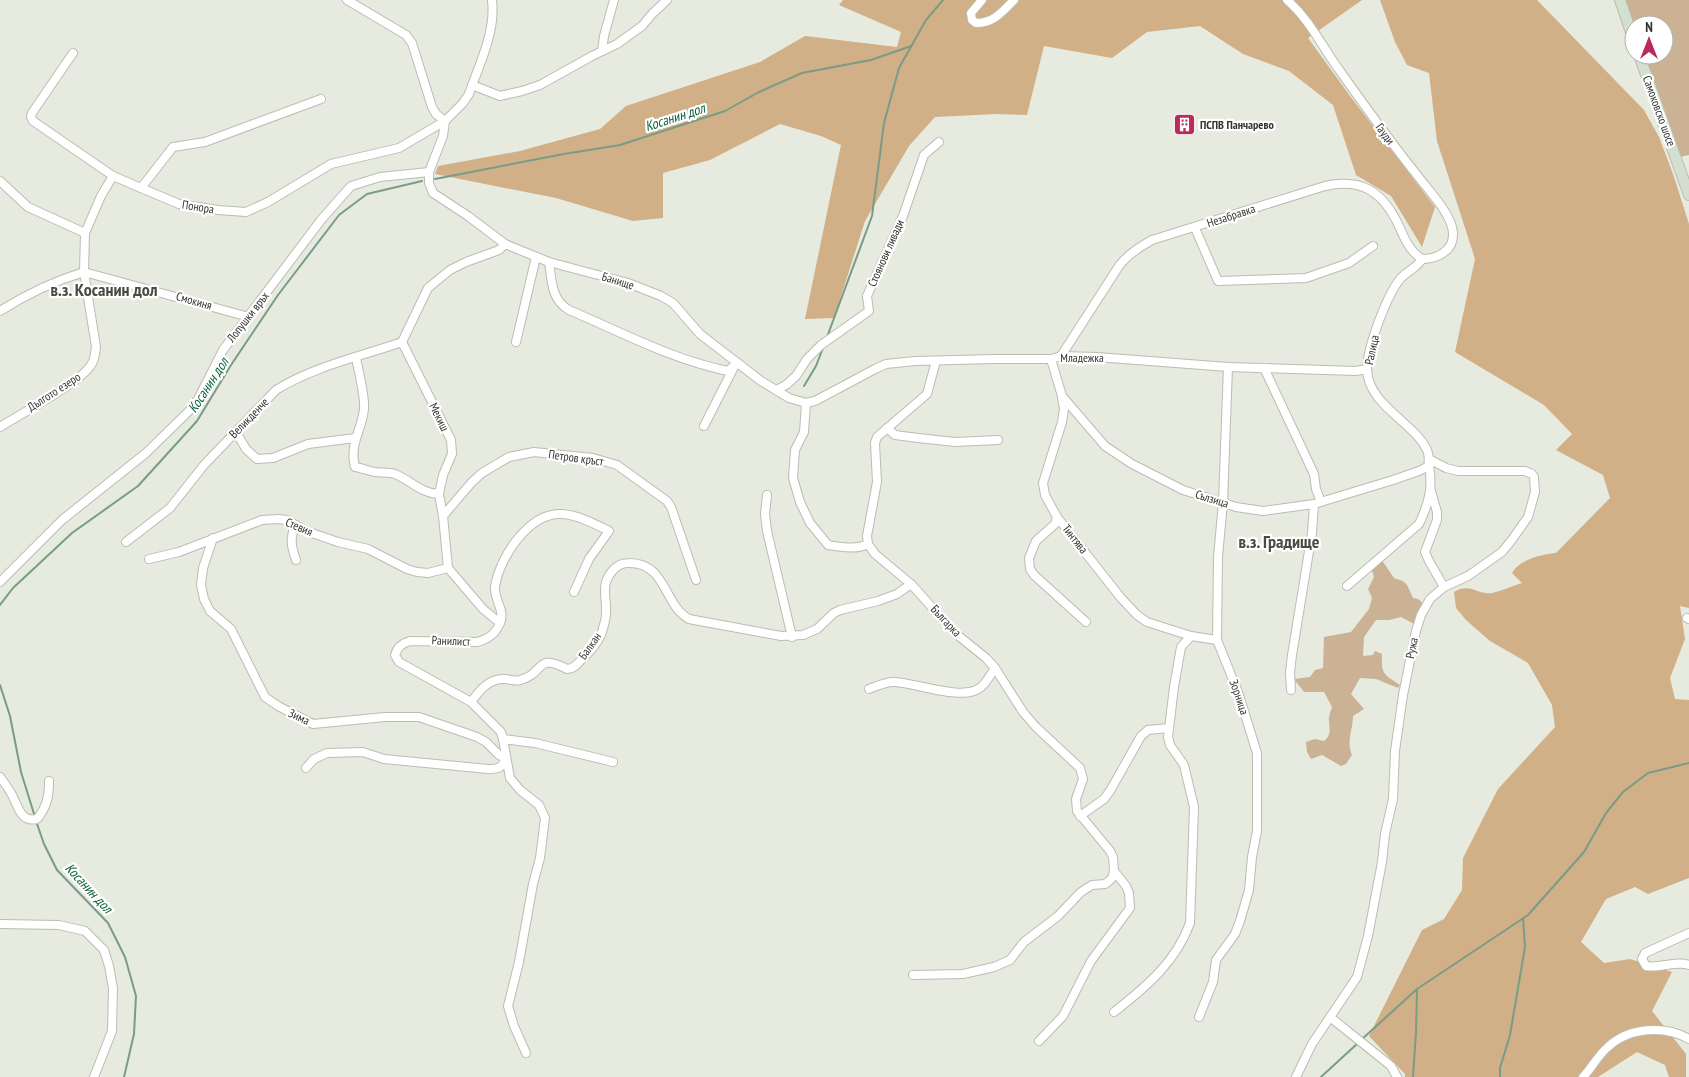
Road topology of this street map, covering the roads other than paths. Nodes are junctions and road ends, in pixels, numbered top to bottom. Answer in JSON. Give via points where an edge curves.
{"nodes":[{"id":1,"x":347,"y":0,"type":"edge"},
{"id":2,"x":492,"y":0,"type":"edge"},
{"id":3,"x":614,"y":0,"type":"edge"},
{"id":4,"x":667,"y":0,"type":"edge"},
{"id":5,"x":982,"y":0,"type":"edge"},
{"id":6,"x":1014,"y":0,"type":"edge"},
{"id":7,"x":1287,"y":0,"type":"edge"},
{"id":8,"x":1620,"y":0,"type":"edge"},
{"id":9,"x":1625,"y":15,"type":"edge"},
{"id":10,"x":602,"y":51,"type":"junction"},
{"id":11,"x":73,"y":53,"type":"dead end"},
{"id":12,"x":1643,"y":65,"type":"edge"},
{"id":13,"x":472,"y":85,"type":"junction"},
{"id":14,"x":321,"y":99,"type":"dead end"},
{"id":15,"x":445,"y":121,"type":"junction"},
{"id":16,"x":939,"y":142,"type":"dead end"},
{"id":17,"x":429,"y":172,"type":"junction"},
{"id":18,"x":113,"y":176,"type":"junction"},
{"id":19,"x":0,"y":181,"type":"edge"},
{"id":20,"x":141,"y":188,"type":"junction"},
{"id":21,"x":1689,"y":195,"type":"edge"},
{"id":22,"x":1195,"y":228,"type":"junction"},
{"id":23,"x":85,"y":233,"type":"junction"},
{"id":24,"x":505,"y":244,"type":"junction"},
{"id":25,"x":1373,"y":246,"type":"dead end"},
{"id":26,"x":536,"y":257,"type":"junction"},
{"id":27,"x":1422,"y":259,"type":"junction"},
{"id":28,"x":549,"y":262,"type":"junction"},
{"id":29,"x":84,"y":272,"type":"junction"},
{"id":30,"x":0,"y":311,"type":"edge"},
{"id":31,"x":249,"y":317,"type":"junction"},
{"id":32,"x":402,"y":342,"type":"junction"},
{"id":33,"x":516,"y":342,"type":"dead end"},
{"id":34,"x":1061,"y":356,"type":"junction"},
{"id":35,"x":356,"y":358,"type":"junction"},
{"id":36,"x":1051,"y":359,"type":"junction"},
{"id":37,"x":936,"y":361,"type":"junction"},
{"id":38,"x":736,"y":363,"type":"junction"},
{"id":39,"x":1228,"y":366,"type":"junction"},
{"id":40,"x":1264,"y":368,"type":"junction"},
{"id":41,"x":1367,"y":369,"type":"junction"},
{"id":42,"x":776,"y":390,"type":"junction"},
{"id":43,"x":1062,"y":396,"type":"junction"},
{"id":44,"x":806,"y":403,"type":"junction"},
{"id":45,"x":704,"y":426,"type":"dead end"},
{"id":46,"x":0,"y":427,"type":"edge"},
{"id":47,"x":887,"y":428,"type":"junction"},
{"id":48,"x":236,"y":432,"type":"junction"},
{"id":49,"x":355,"y":438,"type":"junction"},
{"id":50,"x":998,"y":440,"type":"dead end"},
{"id":51,"x":1429,"y":462,"type":"junction"},
{"id":52,"x":1431,"y":491,"type":"junction"},
{"id":53,"x":439,"y":494,"type":"junction"},
{"id":54,"x":767,"y":495,"type":"dead end"},
{"id":55,"x":1223,"y":502,"type":"junction"},
{"id":56,"x":1318,"y":503,"type":"junction"},
{"id":57,"x":443,"y":516,"type":"junction"},
{"id":58,"x":1057,"y":517,"type":"junction"},
{"id":59,"x":295,"y":524,"type":"junction"},
{"id":60,"x":213,"y":538,"type":"junction"},
{"id":61,"x":126,"y":542,"type":"dead end"},
{"id":62,"x":868,"y":544,"type":"junction"},
{"id":63,"x":149,"y":559,"type":"dead end"},
{"id":64,"x":296,"y":560,"type":"dead end"},
{"id":65,"x":448,"y":568,"type":"junction"},
{"id":66,"x":696,"y":580,"type":"dead end"},
{"id":67,"x":0,"y":582,"type":"edge"},
{"id":68,"x":911,"y":584,"type":"junction"},
{"id":69,"x":1347,"y":586,"type":"dead end"},
{"id":70,"x":1444,"y":587,"type":"junction"},
{"id":71,"x":574,"y":592,"type":"dead end"},
{"id":72,"x":1086,"y":622,"type":"dead end"},
{"id":73,"x":500,"y":623,"type":"junction"},
{"id":74,"x":1191,"y":636,"type":"junction"},
{"id":75,"x":792,"y":637,"type":"junction"},
{"id":76,"x":1217,"y":640,"type":"junction"},
{"id":77,"x":995,"y":668,"type":"junction"},
{"id":78,"x":869,"y":689,"type":"dead end"},
{"id":79,"x":1291,"y":690,"type":"dead end"},
{"id":80,"x":472,"y":702,"type":"junction"},
{"id":81,"x":1169,"y":728,"type":"junction"},
{"id":82,"x":504,"y":739,"type":"junction"},
{"id":83,"x":506,"y":758,"type":"junction"},
{"id":84,"x":613,"y":762,"type":"dead end"},
{"id":85,"x":306,"y":768,"type":"dead end"},
{"id":86,"x":0,"y":776,"type":"edge"},
{"id":87,"x":49,"y":780,"type":"dead end"},
{"id":88,"x":1080,"y":816,"type":"junction"},
{"id":89,"x":1114,"y":871,"type":"junction"},
{"id":90,"x":0,"y":924,"type":"edge"},
{"id":91,"x":1689,"y":933,"type":"edge"},
{"id":92,"x":1689,"y":965,"type":"edge"},
{"id":93,"x":913,"y":975,"type":"dead end"},
{"id":94,"x":1114,"y":1012,"type":"dead end"},
{"id":95,"x":1199,"y":1016,"type":"dead end"},
{"id":96,"x":1330,"y":1017,"type":"junction"},
{"id":97,"x":1689,"y":1039,"type":"edge"},
{"id":98,"x":1039,"y":1041,"type":"dead end"},
{"id":99,"x":526,"y":1053,"type":"dead end"},
{"id":100,"x":94,"y":1077,"type":"edge"},
{"id":101,"x":1296,"y":1077,"type":"edge"},
{"id":102,"x":1397,"y":1077,"type":"edge"},
{"id":103,"x":1583,"y":1077,"type":"edge"}],
"edges":[{"from":1,"to":15,"type":"street","via":[[406,35],[412,42],[432,107]]},
{"from":2,"to":13,"type":"street","name":"Понора","via":[[490,32]]},
{"from":3,"to":10,"type":"street"},
{"from":4,"to":10,"type":"street","via":[[642,26],[618,44]]},
{"from":5,"to":6,"type":"street","via":[[971,13],[976,23],[996,18]]},
{"from":7,"to":27,"type":"street","name":"Гауди","via":[[1302,16],[1451,225],[1452,243],[1447,250],[1430,259]]},
{"from":8,"to":9,"type":"main road"},
{"from":10,"to":13,"type":"street","via":[[522,92],[496,96]]},
{"from":11,"to":18,"type":"street","name":"Понора","via":[[31,117]]},
{"from":12,"to":21,"type":"main road","name":"Самоковско шосе"},
{"from":13,"to":15,"type":"street","name":"Понора","via":[[463,103]]},
{"from":14,"to":20,"type":"street","via":[[205,142],[173,147]]},
{"from":15,"to":17,"type":"street","via":[[443,136]]},
{"from":15,"to":20,"type":"street","name":"Понора","via":[[399,148],[330,164],[246,212],[180,204]]},
{"from":16,"to":42,"type":"street","name":"Стоянови ливади","via":[[924,156],[903,216],[867,296],[869,311],[821,345],[796,376]]},
{"from":17,"to":24,"type":"street","name":"Банище","via":[[433,193]]},
{"from":17,"to":31,"type":"street","name":"Лопушки връх","via":[[380,177],[351,186],[321,220]]},
{"from":18,"to":20,"type":"street","name":"Понора"},
{"from":18,"to":23,"type":"street","name":"Дългото езеро"},
{"from":19,"to":23,"type":"street","via":[[28,208]]},
{"from":22,"to":25,"type":"street","via":[[1218,281],[1306,278],[1349,263]]},
{"from":22,"to":27,"type":"street","name":"Незабравка","via":[[1325,186],[1352,183],[1387,204],[1409,247]]},
{"from":22,"to":34,"type":"street","name":"Незабравка","via":[[1152,240],[1126,257]]},
{"from":23,"to":29,"type":"street","name":"Дългото езеро"},
{"from":24,"to":26,"type":"street","name":"Банище"},
{"from":24,"to":32,"type":"street","via":[[499,250],[450,270],[428,288]]},
{"from":26,"to":28,"type":"street","name":"Банище"},
{"from":26,"to":33,"type":"street"},
{"from":27,"to":41,"type":"street","name":"Ралица","via":[[1395,286],[1373,338]]},
{"from":28,"to":38,"type":"street","name":"Банище","via":[[628,283],[661,296],[673,303],[700,334]]},
{"from":28,"to":38,"type":"street","via":[[555,298],[569,310],[709,367],[728,371]]},
{"from":29,"to":30,"type":"street","via":[[34,291]]},
{"from":29,"to":31,"type":"street","name":"Смокиня"},
{"from":29,"to":46,"type":"street","name":"Дългото езеро","via":[[96,336],[96,352],[91,366],[66,386]]},
{"from":31,"to":67,"type":"street","name":"Лопушки връх","via":[[223,350],[198,399],[176,425],[62,520]]},
{"from":32,"to":35,"type":"street","name":"Великденче"},
{"from":32,"to":53,"type":"street","name":"Мекиш","via":[[451,440],[452,454]]},
{"from":34,"to":36,"type":"street","name":"Младежка"},
{"from":34,"to":39,"type":"street","name":"Младежка"},
{"from":35,"to":48,"type":"street","name":"Великденче","via":[[319,369],[276,390]]},
{"from":35,"to":49,"type":"street","via":[[364,406]]},
{"from":36,"to":37,"type":"street","name":"Младежка"},
{"from":36,"to":43,"type":"street","name":"Сълзица"},
{"from":37,"to":44,"type":"street","name":"Младежка","via":[[886,364]]},
{"from":37,"to":47,"type":"street","via":[[927,394]]},
{"from":38,"to":42,"type":"street","name":"Банище"},
{"from":38,"to":45,"type":"street"},
{"from":39,"to":40,"type":"street","name":"Младежка"},
{"from":39,"to":55,"type":"street","name":"Зорница"},
{"from":40,"to":41,"type":"street","name":"Младежка"},
{"from":40,"to":56,"type":"street","via":[[1314,474]]},
{"from":41,"to":51,"type":"street","name":"Ралица","via":[[1376,393],[1421,442]]},
{"from":42,"to":44,"type":"street","name":"Банище"},
{"from":43,"to":55,"type":"street","name":"Сълзица","via":[[1105,446],[1132,464],[1183,490]]},
{"from":43,"to":58,"type":"street","name":"Тинтява","via":[[1063,416],[1043,483]]},
{"from":44,"to":62,"type":"street","via":[[804,432],[795,450],[793,478],[800,502],[810,523],[828,545],[852,547]]},
{"from":47,"to":50,"type":"street","via":[[895,435],[918,438],[955,442]]},
{"from":47,"to":62,"type":"street","via":[[875,443],[877,482]]},
{"from":48,"to":49,"type":"street","via":[[246,449],[257,459],[273,458],[308,444]]},
{"from":48,"to":61,"type":"street","name":"Великденче","via":[[204,465],[170,508]]},
{"from":49,"to":53,"type":"street","via":[[352,456],[355,467],[393,473],[415,487]]},
{"from":51,"to":52,"type":"street"},
{"from":51,"to":56,"type":"street","name":"Сълзица","via":[[1419,471]]},
{"from":51,"to":70,"type":"street","name":"Ружа","via":[[1458,471],[1525,470],[1534,477],[1535,492],[1528,517],[1511,541],[1502,552],[1468,576]]},
{"from":52,"to":69,"type":"street","via":[[1419,524]]},
{"from":52,"to":70,"type":"street","via":[[1437,520],[1425,552]]},
{"from":53,"to":57,"type":"street","name":"Мекиш"},
{"from":54,"to":75,"type":"street","via":[[765,514]]},
{"from":55,"to":56,"type":"street","name":"Сълзица","via":[[1263,511]]},
{"from":55,"to":76,"type":"street","name":"Зорница","via":[[1218,557]]},
{"from":56,"to":79,"type":"street","via":[[1292,655]]},
{"from":57,"to":65,"type":"street","name":"Мекиш"},
{"from":57,"to":66,"type":"street","name":"Петров кръст","via":[[477,477],[509,457],[534,452],[593,458],[617,465],[667,501]]},
{"from":58,"to":72,"type":"street","via":[[1055,524],[1036,541],[1029,558],[1030,569]]},
{"from":58,"to":74,"type":"street","name":"Тинтява","via":[[1137,615],[1147,622]]},
{"from":59,"to":60,"type":"street","name":"Стевия","via":[[288,520],[270,519]]},
{"from":59,"to":64,"type":"street","via":[[291,547]]},
{"from":59,"to":65,"type":"street","name":"Стевия","via":[[338,542],[368,549],[417,572]]},
{"from":60,"to":63,"type":"street","name":"Стевия","via":[[180,552]]},
{"from":60,"to":83,"type":"street","name":"Зима","via":[[203,568],[201,584],[204,599],[210,611],[231,629],[265,697],[313,724],[419,717],[477,737]]},
{"from":62,"to":68,"type":"street","name":"Българка","via":[[875,554]]},
{"from":65,"to":73,"type":"street","via":[[483,609]]},
{"from":68,"to":75,"type":"street","via":[[878,601],[840,610],[810,633]]},
{"from":68,"to":77,"type":"street","name":"Българка","via":[[956,633]]},
{"from":70,"to":96,"type":"street","name":"Ружа","via":[[1426,604],[1416,631],[1403,695],[1395,751],[1393,798],[1371,925],[1357,977]]},
{"from":71,"to":73,"type":"street","via":[[589,559],[609,531],[560,514],[542,519],[522,532],[499,569],[495,594],[502,614]]},
{"from":73,"to":80,"type":"street","name":"Ранилист","via":[[495,633],[477,642],[410,641],[396,651],[399,662]]},
{"from":74,"to":76,"type":"street","name":"Тинтява"},
{"from":74,"to":81,"type":"street","via":[[1181,647]]},
{"from":75,"to":80,"type":"street","name":"Балкан","via":[[689,619],[681,614],[652,571],[641,565],[623,563],[614,568],[606,583],[606,613],[601,635],[574,668],[546,662],[521,680],[496,680],[487,684]]},
{"from":76,"to":95,"type":"street","name":"Зорница","via":[[1257,753],[1257,831],[1249,890],[1240,920],[1235,934],[1216,960],[1213,982]]},
{"from":77,"to":78,"type":"street","via":[[980,688],[963,693],[892,682]]},
{"from":77,"to":88,"type":"street","name":"Българка","via":[[1023,712],[1080,768],[1083,779],[1076,799]]},
{"from":80,"to":82,"type":"street"},
{"from":81,"to":88,"type":"street","via":[[1148,730],[1141,736],[1104,798]]},
{"from":81,"to":94,"type":"street","via":[[1170,745],[1184,765],[1194,807],[1190,922],[1173,957],[1153,981]]},
{"from":82,"to":83,"type":"street"},
{"from":82,"to":84,"type":"street"},
{"from":83,"to":85,"type":"street","via":[[503,766],[488,769],[384,759],[363,752],[327,753],[314,759]]},
{"from":83,"to":99,"type":"street","via":[[510,778],[538,805],[545,818],[540,858],[508,1006]]},
{"from":86,"to":87,"type":"street","via":[[27,820],[37,819],[46,806]]},
{"from":88,"to":89,"type":"street","via":[[1110,851]]},
{"from":89,"to":93,"type":"street","via":[[1105,884],[1092,885],[1081,892],[1058,916],[1024,942],[1010,960],[963,974]]},
{"from":89,"to":98,"type":"street","via":[[1126,886],[1130,908],[1091,961],[1064,1016]]},
{"from":90,"to":100,"type":"street","via":[[59,925],[85,931],[104,950],[113,988],[112,1031]]},
{"from":91,"to":92,"type":"street","via":[[1644,953],[1642,959],[1646,966],[1682,962]]},
{"from":96,"to":101,"type":"street","name":"Ружа"},
{"from":96,"to":102,"type":"street","via":[[1391,1066]]},
{"from":97,"to":103,"type":"street","via":[[1649,1030],[1626,1036],[1608,1047]]}]}
